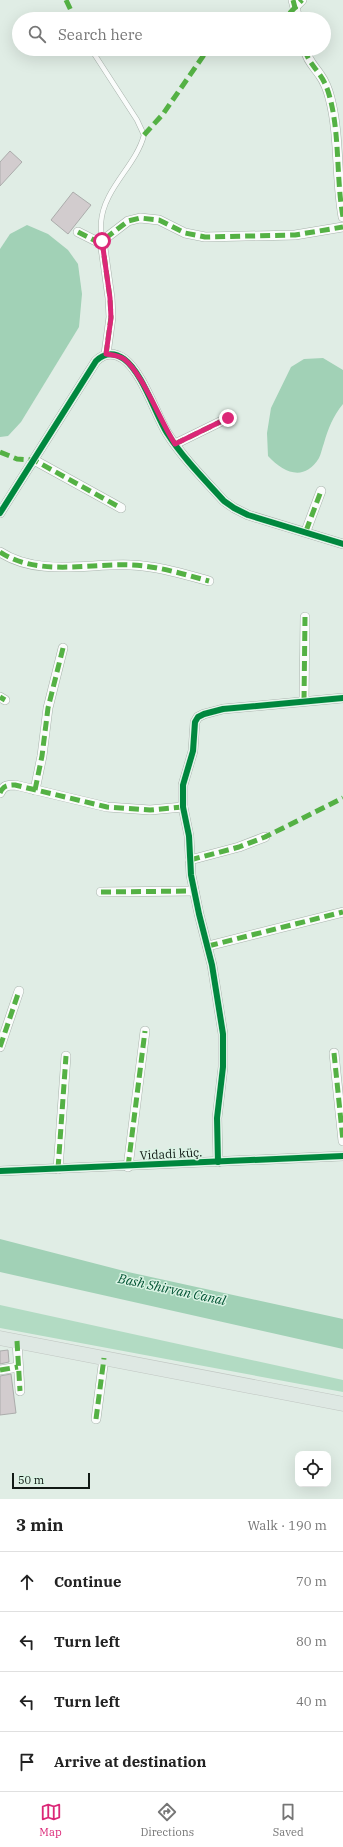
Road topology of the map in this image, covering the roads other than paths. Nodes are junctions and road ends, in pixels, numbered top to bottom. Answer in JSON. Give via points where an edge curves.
{"nodes":[{"id":1,"x":302,"y":0,"type":"edge"},
{"id":2,"x":294,"y":4,"type":"edge"},
{"id":3,"x":96,"y":56,"type":"edge"},
{"id":4,"x":308,"y":56,"type":"edge"},
{"id":5,"x":343,"y":217,"type":"edge"},
{"id":6,"x":343,"y":227,"type":"edge"},
{"id":7,"x":78,"y":232,"type":"dead end"},
{"id":8,"x":102,"y":241,"type":"junction"},
{"id":9,"x":106,"y":354,"type":"junction"},
{"id":10,"x":228,"y":418,"type":"dead end"},
{"id":11,"x":175,"y":444,"type":"junction"},
{"id":12,"x":34,"y":460,"type":"junction"},
{"id":13,"x":321,"y":491,"type":"dead end"},
{"id":14,"x":121,"y":508,"type":"dead end"},
{"id":15,"x":0,"y":513,"type":"edge"},
{"id":16,"x":306,"y":531,"type":"junction"},
{"id":17,"x":343,"y":544,"type":"edge"},
{"id":18,"x":0,"y":552,"type":"edge"},
{"id":19,"x":209,"y":581,"type":"dead end"},
{"id":20,"x":305,"y":617,"type":"dead end"},
{"id":21,"x":63,"y":648,"type":"dead end"},
{"id":22,"x":343,"y":698,"type":"edge"},
{"id":23,"x":304,"y":701,"type":"junction"},
{"id":24,"x":35,"y":790,"type":"junction"},
{"id":25,"x":0,"y":793,"type":"edge"},
{"id":26,"x":183,"y":807,"type":"junction"},
{"id":27,"x":265,"y":837,"type":"dead end"},
{"id":28,"x":190,"y":860,"type":"junction"},
{"id":29,"x":194,"y":891,"type":"junction"},
{"id":30,"x":101,"y":892,"type":"dead end"},
{"id":31,"x":343,"y":912,"type":"edge"},
{"id":32,"x":208,"y":946,"type":"junction"},
{"id":33,"x":19,"y":991,"type":"dead end"},
{"id":34,"x":145,"y":1031,"type":"dead end"},
{"id":35,"x":0,"y":1047,"type":"edge"},
{"id":36,"x":334,"y":1053,"type":"dead end"},
{"id":37,"x":66,"y":1056,"type":"dead end"},
{"id":38,"x":343,"y":1141,"type":"edge"},
{"id":39,"x":343,"y":1156,"type":"edge"},
{"id":40,"x":218,"y":1162,"type":"junction"},
{"id":41,"x":128,"y":1167,"type":"junction"},
{"id":42,"x":58,"y":1169,"type":"junction"},
{"id":43,"x":0,"y":1171,"type":"edge"},
{"id":44,"x":0,"y":1338,"type":"edge"},
{"id":45,"x":17,"y":1341,"type":"junction"},
{"id":46,"x":104,"y":1358,"type":"junction"},
{"id":47,"x":18,"y":1367,"type":"junction"},
{"id":48,"x":0,"y":1370,"type":"edge"},
{"id":49,"x":20,"y":1390,"type":"dead end"},
{"id":50,"x":343,"y":1404,"type":"edge"},
{"id":51,"x":96,"y":1419,"type":"dead end"}],
"edges":[{"from":1,"to":2,"type":"street"},
{"from":3,"to":8,"type":"lane","via":[[144,135],[141,148],[113,188],[105,206],[101,222]]},
{"from":4,"to":5,"type":"street","via":[[325,83],[334,115]]},
{"from":6,"to":8,"type":"street","via":[[295,235],[205,237],[185,233],[159,220],[140,218],[128,221]]},
{"from":7,"to":8,"type":"street","via":[[96,241]]},
{"from":8,"to":9,"type":"street","via":[[111,318]]},
{"from":9,"to":11,"type":"street","via":[[118,355],[136,372]]},
{"from":9,"to":12,"type":"street","via":[[96,361]]},
{"from":10,"to":11,"type":"street"},
{"from":11,"to":16,"type":"street","via":[[224,501],[234,508],[248,515]]},
{"from":12,"to":14,"type":"street"},
{"from":12,"to":15,"type":"street"},
{"from":13,"to":16,"type":"street"},
{"from":16,"to":17,"type":"street"},
{"from":18,"to":19,"type":"street","via":[[7,557],[61,568],[131,565],[156,568]]},
{"from":20,"to":23,"type":"street"},
{"from":21,"to":24,"type":"street","via":[[48,708]]},
{"from":22,"to":23,"type":"street"},
{"from":23,"to":26,"type":"street","via":[[223,709],[198,717],[195,722],[193,751],[183,785]]},
{"from":24,"to":25,"type":"street","via":[[15,785],[7,786]]},
{"from":24,"to":26,"type":"street","via":[[107,807],[150,810]]},
{"from":26,"to":28,"type":"street","via":[[189,836]]},
{"from":27,"to":28,"type":"street"},
{"from":28,"to":29,"type":"street"},
{"from":29,"to":30,"type":"street"},
{"from":29,"to":32,"type":"street"},
{"from":31,"to":32,"type":"street"},
{"from":32,"to":40,"type":"street","via":[[223,1034],[223,1067],[217,1118]]},
{"from":33,"to":35,"type":"street"},
{"from":34,"to":41,"type":"street"},
{"from":36,"to":38,"type":"street"},
{"from":37,"to":42,"type":"street"},
{"from":39,"to":40,"type":"street","name":"Vidadi küç."},
{"from":40,"to":41,"type":"street","name":"Vidadi küç."},
{"from":41,"to":42,"type":"street","name":"Vidadi küç."},
{"from":42,"to":43,"type":"street","name":"Vidadi küç."},
{"from":44,"to":45,"type":"main road"},
{"from":45,"to":46,"type":"main road"},
{"from":45,"to":47,"type":"street"},
{"from":46,"to":50,"type":"main road"},
{"from":46,"to":51,"type":"street"},
{"from":47,"to":48,"type":"street"},
{"from":47,"to":49,"type":"street"}]}
